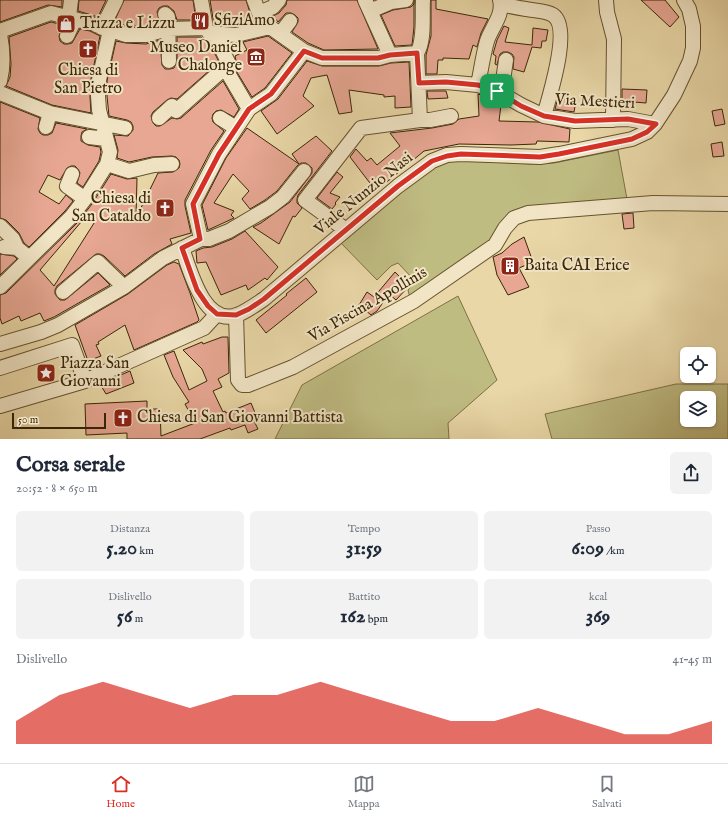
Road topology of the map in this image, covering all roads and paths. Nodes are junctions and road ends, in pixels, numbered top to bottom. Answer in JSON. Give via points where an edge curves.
{"nodes":[{"id":1,"x":71,"y":0,"type":"edge"},
{"id":2,"x":116,"y":0,"type":"edge"},
{"id":3,"x":201,"y":0,"type":"edge"},
{"id":4,"x":279,"y":0,"type":"edge"},
{"id":5,"x":406,"y":0,"type":"edge"},
{"id":6,"x":423,"y":0,"type":"edge"},
{"id":7,"x":606,"y":0,"type":"edge"},
{"id":8,"x":684,"y":0,"type":"edge"},
{"id":9,"x":501,"y":2,"type":"edge"},
{"id":10,"x":368,"y":6,"type":"edge"},
{"id":11,"x":257,"y":7,"type":"edge"},
{"id":12,"x":165,"y":14,"type":"dead end"},
{"id":13,"x":72,"y":18,"type":"junction"},
{"id":14,"x":290,"y":21,"type":"dead end"},
{"id":15,"x":100,"y":27,"type":"junction"},
{"id":16,"x":168,"y":29,"type":"junction"},
{"id":17,"x":209,"y":30,"type":"junction"},
{"id":18,"x":275,"y":31,"type":"junction"},
{"id":19,"x":0,"y":32,"type":"edge"},
{"id":20,"x":67,"y":36,"type":"dead end"},
{"id":21,"x":304,"y":51,"type":"junction"},
{"id":22,"x":417,"y":53,"type":"junction"},
{"id":23,"x":390,"y":55,"type":"junction"},
{"id":24,"x":506,"y":60,"type":"dead end"},
{"id":25,"x":169,"y":61,"type":"dead end"},
{"id":26,"x":226,"y":67,"type":"junction"},
{"id":27,"x":0,"y":81,"type":"edge"},
{"id":28,"x":419,"y":83,"type":"junction"},
{"id":29,"x":478,"y":85,"type":"junction"},
{"id":30,"x":0,"y":93,"type":"edge"},
{"id":31,"x":501,"y":94,"type":"junction"},
{"id":32,"x":249,"y":109,"type":"junction"},
{"id":33,"x":451,"y":116,"type":"dead end"},
{"id":34,"x":544,"y":116,"type":"junction"},
{"id":35,"x":159,"y":118,"type":"dead end"},
{"id":36,"x":220,"y":118,"type":"dead end"},
{"id":37,"x":420,"y":120,"type":"junction"},
{"id":38,"x":613,"y":120,"type":"junction"},
{"id":39,"x":103,"y":124,"type":"junction"},
{"id":40,"x":656,"y":124,"type":"junction"},
{"id":41,"x":125,"y":128,"type":"dead end"},
{"id":42,"x":236,"y":128,"type":"junction"},
{"id":43,"x":88,"y":137,"type":"dead end"},
{"id":44,"x":106,"y":139,"type":"junction"},
{"id":45,"x":108,"y":164,"type":"junction"},
{"id":46,"x":172,"y":164,"type":"dead end"},
{"id":47,"x":304,"y":171,"type":"dead end"},
{"id":48,"x":72,"y":174,"type":"dead end"},
{"id":49,"x":85,"y":199,"type":"junction"},
{"id":50,"x":728,"y":204,"type":"edge"},
{"id":51,"x":0,"y":226,"type":"edge"},
{"id":52,"x":346,"y":230,"type":"junction"},
{"id":53,"x":200,"y":239,"type":"junction"},
{"id":54,"x":5,"y":248,"type":"edge"},
{"id":55,"x":182,"y":248,"type":"junction"},
{"id":56,"x":30,"y":258,"type":"junction"},
{"id":57,"x":0,"y":287,"type":"edge"},
{"id":58,"x":124,"y":287,"type":"junction"},
{"id":59,"x":62,"y":292,"type":"dead end"},
{"id":60,"x":217,"y":314,"type":"junction"},
{"id":61,"x":236,"y":315,"type":"junction"},
{"id":62,"x":0,"y":344,"type":"edge"},
{"id":63,"x":0,"y":368,"type":"edge"},
{"id":64,"x":89,"y":379,"type":"junction"},
{"id":65,"x":0,"y":406,"type":"edge"}],
"edges":[{"from":1,"to":13,"type":"street"},
{"from":2,"to":15,"type":"street"},
{"from":3,"to":17,"type":"street"},
{"from":4,"to":11,"type":"street","via":[[273,7]]},
{"from":5,"to":10,"type":"street"},
{"from":6,"to":22,"type":"street","via":[[422,36]]},
{"from":7,"to":38,"type":"street","via":[[614,38]]},
{"from":8,"to":40,"type":"street","name":"Viale Nunzio Nasi","via":[[693,26],[694,48],[674,95]]},
{"from":9,"to":29,"type":"street","via":[[498,17],[487,40]]},
{"from":9,"to":34,"type":"street","via":[[526,10],[548,12],[560,24],[558,61]]},
{"from":10,"to":23,"type":"street"},
{"from":11,"to":18,"type":"street"},
{"from":12,"to":16,"type":"street","via":[[168,17]]},
{"from":13,"to":15,"type":"street"},
{"from":13,"to":19,"type":"street","via":[[51,13]]},
{"from":13,"to":20,"type":"street"},
{"from":14,"to":18,"type":"street"},
{"from":15,"to":16,"type":"street","via":[[126,35],[146,35]]},
{"from":15,"to":39,"type":"street","via":[[98,96]]},
{"from":16,"to":17,"type":"street"},
{"from":16,"to":25,"type":"street"},
{"from":17,"to":18,"type":"street","via":[[236,35]]},
{"from":17,"to":26,"type":"street","via":[[229,64]]},
{"from":18,"to":21,"type":"street"},
{"from":19,"to":27,"type":"street","via":[[4,53]]},
{"from":21,"to":23,"type":"street","via":[[322,58],[378,58]]},
{"from":21,"to":32,"type":"street","via":[[271,94]]},
{"from":22,"to":23,"type":"street"},
{"from":22,"to":28,"type":"street"},
{"from":24,"to":31,"type":"street"},
{"from":26,"to":32,"type":"street"},
{"from":26,"to":35,"type":"street","via":[[176,111],[172,106]]},
{"from":28,"to":29,"type":"street","name":"Via Mestieri"},
{"from":28,"to":37,"type":"street"},
{"from":29,"to":31,"type":"street","name":"Via Mestieri"},
{"from":30,"to":39,"type":"street","via":[[48,120]]},
{"from":31,"to":34,"type":"street","name":"Via Mestieri"},
{"from":32,"to":42,"type":"street"},
{"from":33,"to":37,"type":"street"},
{"from":34,"to":38,"type":"street","name":"Via Mestieri","via":[[575,121]]},
{"from":36,"to":42,"type":"street"},
{"from":37,"to":52,"type":"street","via":[[361,128],[305,200]]},
{"from":38,"to":40,"type":"street","name":"Via Mestieri","via":[[628,119]]},
{"from":39,"to":41,"type":"street"},
{"from":39,"to":44,"type":"street"},
{"from":40,"to":52,"type":"street","name":"Viale Nunzio Nasi","via":[[647,132],[632,139],[559,154],[540,157],[461,154],[432,161]]},
{"from":42,"to":53,"type":"street","via":[[193,204]]},
{"from":43,"to":44,"type":"street"},
{"from":44,"to":45,"type":"street","via":[[110,152]]},
{"from":45,"to":46,"type":"street","via":[[129,171]]},
{"from":45,"to":49,"type":"street"},
{"from":47,"to":53,"type":"street","via":[[283,197],[270,207],[229,231],[209,239]]},
{"from":48,"to":49,"type":"street","via":[[67,186]]},
{"from":49,"to":56,"type":"street","via":[[71,217]]},
{"from":50,"to":61,"type":"street","name":"Via Piscina Apollinis","via":[[653,203],[528,213],[514,218],[494,245],[414,301],[293,367],[248,385],[242,385],[238,380]]},
{"from":51,"to":54,"type":"street","via":[[13,239]]},
{"from":52,"to":61,"type":"street","name":"Viale Nunzio Nasi","via":[[264,299]]},
{"from":53,"to":55,"type":"street"},
{"from":54,"to":56,"type":"street"},
{"from":55,"to":58,"type":"street","via":[[163,258]]},
{"from":55,"to":60,"type":"street","via":[[197,290]]},
{"from":56,"to":57,"type":"street"},
{"from":58,"to":59,"type":"street","via":[[98,262]]},
{"from":58,"to":62,"type":"street","via":[[58,325]]},
{"from":60,"to":61,"type":"street"},
{"from":60,"to":64,"type":"street","via":[[204,328]]},
{"from":63,"to":64,"type":"street","via":[[72,345]]},
{"from":64,"to":65,"type":"street"}]}
